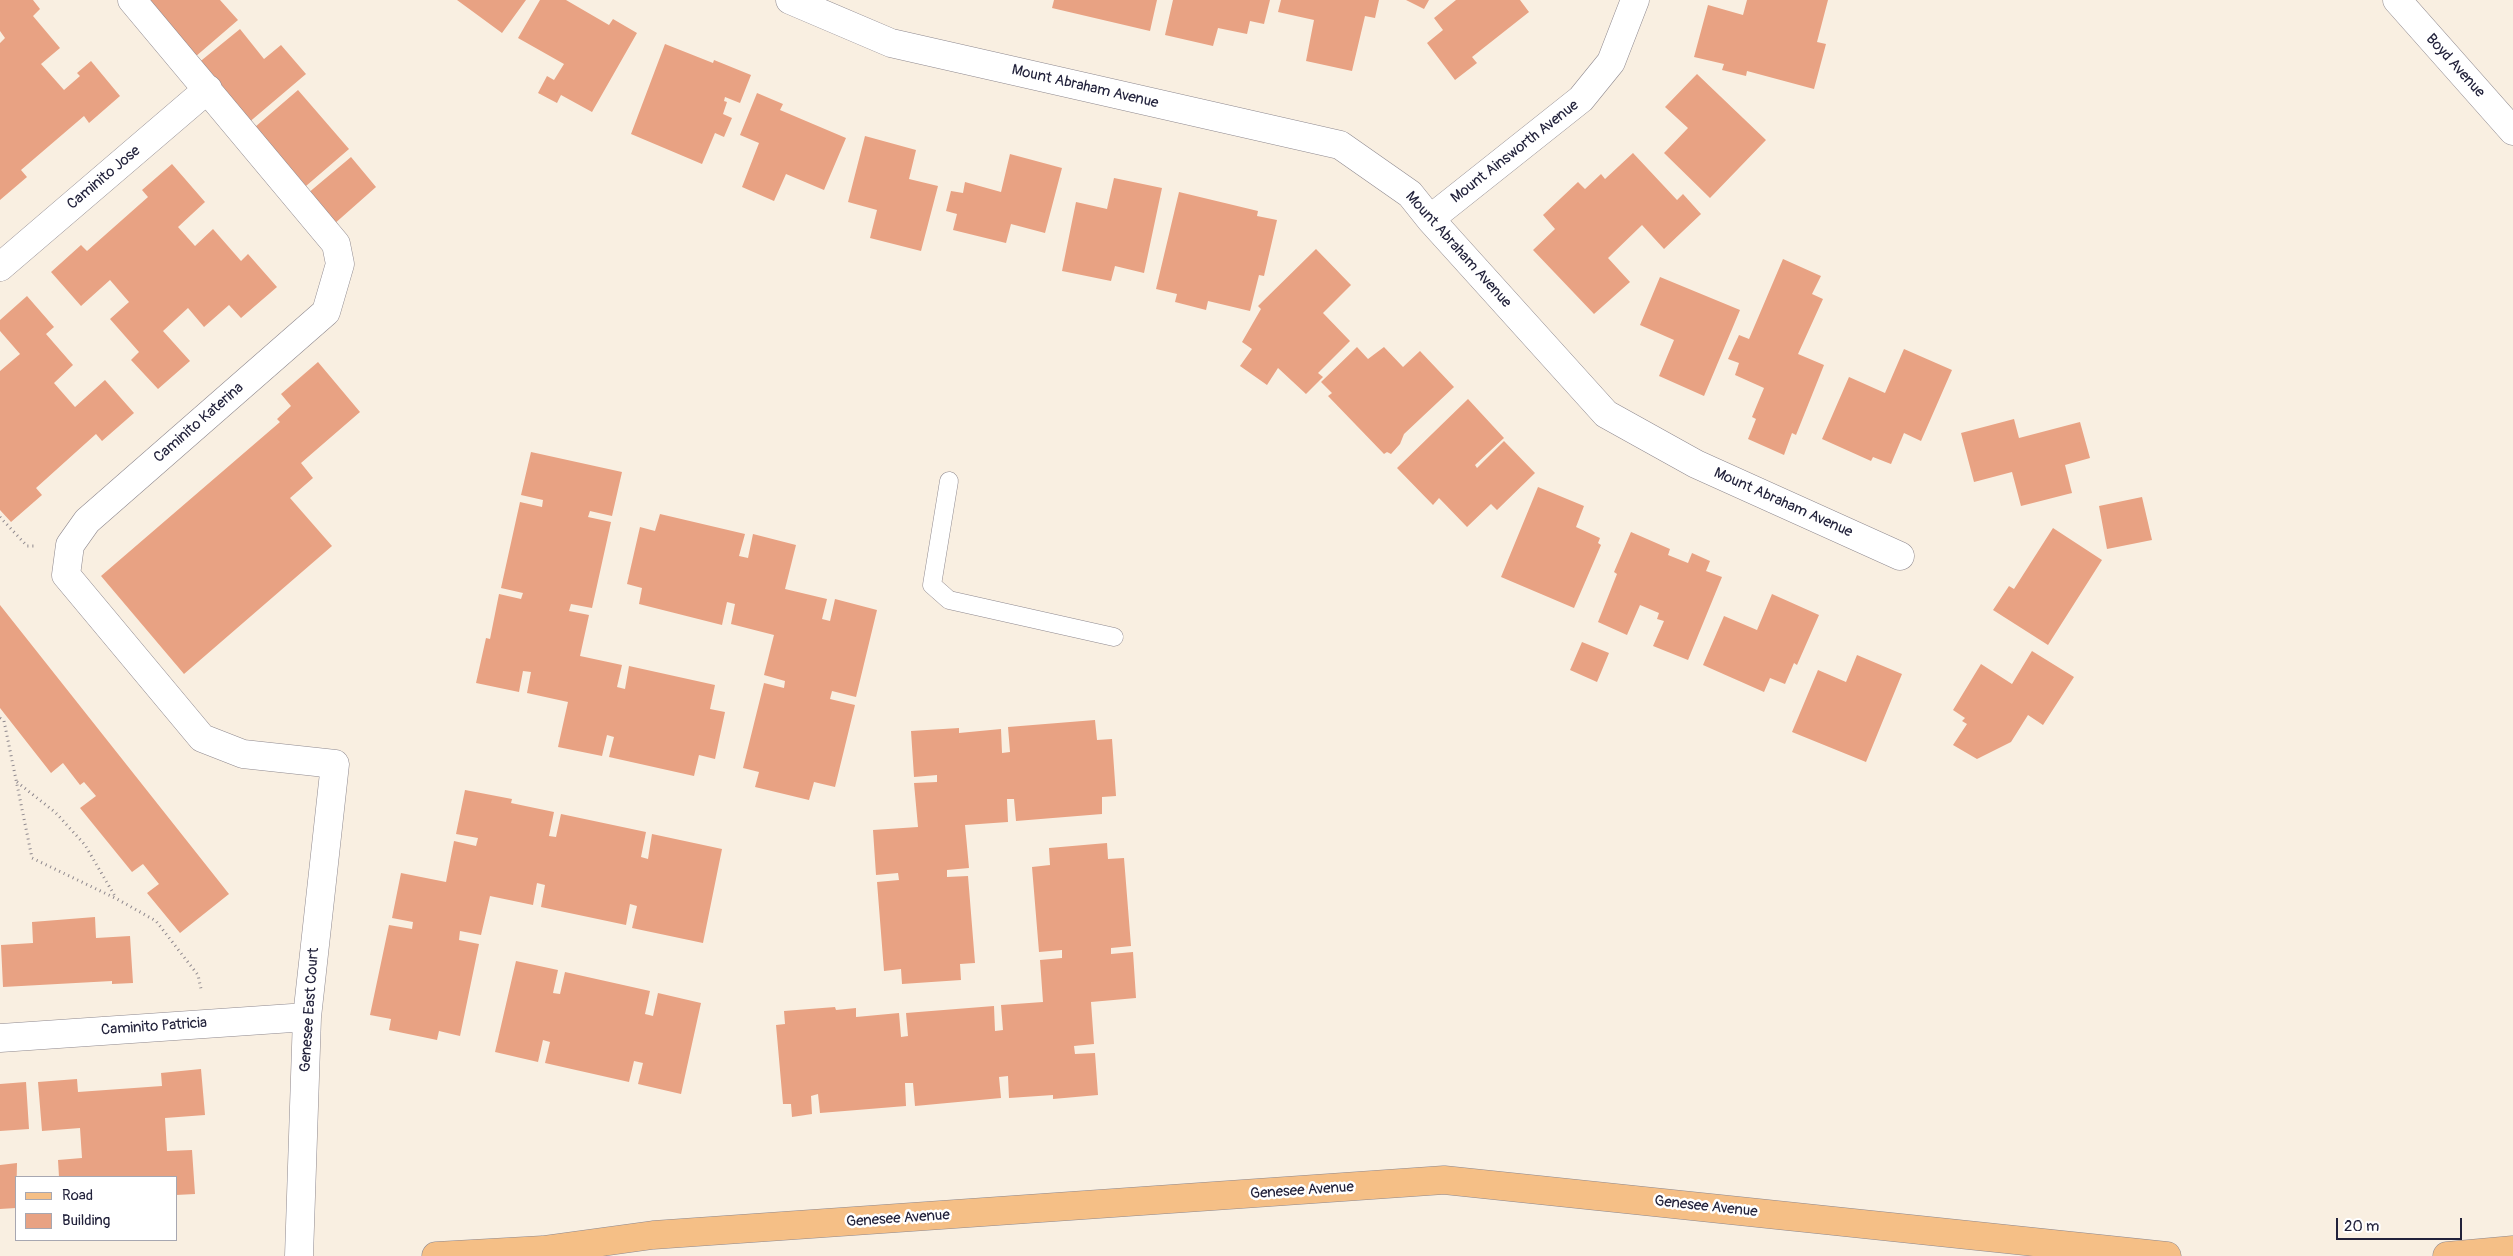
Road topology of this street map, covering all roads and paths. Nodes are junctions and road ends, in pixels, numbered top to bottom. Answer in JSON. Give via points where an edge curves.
{"nodes":[{"id":1,"x":132,"y":0,"type":"edge"},
{"id":2,"x":790,"y":0,"type":"edge"},
{"id":3,"x":1635,"y":0,"type":"edge"},
{"id":4,"x":2396,"y":0,"type":"edge"},
{"id":5,"x":208,"y":89,"type":"junction"},
{"id":6,"x":2513,"y":131,"type":"edge"},
{"id":7,"x":1430,"y":219,"type":"junction"},
{"id":8,"x":0,"y":266,"type":"edge"},
{"id":9,"x":949,"y":481,"type":"dead end"},
{"id":10,"x":1900,"y":556,"type":"dead end"},
{"id":11,"x":1114,"y":637,"type":"dead end"},
{"id":12,"x":0,"y":718,"type":"edge"},
{"id":13,"x":335,"y":764,"type":"joint"},
{"id":14,"x":17,"y":782,"type":"junction"},
{"id":15,"x":117,"y":898,"type":"junction"},
{"id":16,"x":307,"y":1017,"type":"junction"},
{"id":17,"x":208,"y":1024,"type":"junction"},
{"id":18,"x":0,"y":1038,"type":"edge"},
{"id":19,"x":2513,"y":1250,"type":"edge"},
{"id":20,"x":300,"y":1256,"type":"edge"},
{"id":21,"x":436,"y":1256,"type":"edge"},
{"id":22,"x":2167,"y":1256,"type":"edge"},
{"id":23,"x":2447,"y":1256,"type":"edge"}],
"edges":[{"from":1,"to":5,"type":"street","name":"Caminito Katerina"},
{"from":2,"to":7,"type":"street","name":"Mount Abraham Avenue","via":[[891,43],[1340,145],[1410,194]]},
{"from":3,"to":7,"type":"street","name":"Mount Ainsworth Avenue","via":[[1611,62],[1581,99]]},
{"from":4,"to":6,"type":"street","name":"Boyd Avenue"},
{"from":5,"to":8,"type":"street","name":"Caminito Jose"},
{"from":5,"to":13,"type":"street","name":"Caminito Katerina","via":[[336,244],[340,264],[326,312],[87,521],[70,545],[66,575],[202,738],[243,754]]},
{"from":7,"to":10,"type":"street","name":"Mount Abraham Avenue","via":[[1606,414],[1696,464]]},
{"from":9,"to":11,"type":"lane","via":[[932,585],[949,600]]},
{"from":12,"to":14,"type":"path","via":[[4,722]]},
{"from":13,"to":16,"type":"street","name":"Genesee East Court"},
{"from":14,"to":15,"type":"path","via":[[56,813],[85,845]]},
{"from":14,"to":15,"type":"path","via":[[32,858]]},
{"from":15,"to":17,"type":"path","via":[[156,921],[198,976]]},
{"from":16,"to":17,"type":"street","name":"Caminito Patricia"},
{"from":16,"to":20,"type":"street","name":"Genesee East Court"},
{"from":17,"to":18,"type":"street","name":"Caminito Patricia"},
{"from":19,"to":23,"type":"main road"},
{"from":21,"to":22,"type":"main road","name":"Genesee Avenue","via":[[544,1250],[653,1235],[1444,1180]]}]}
